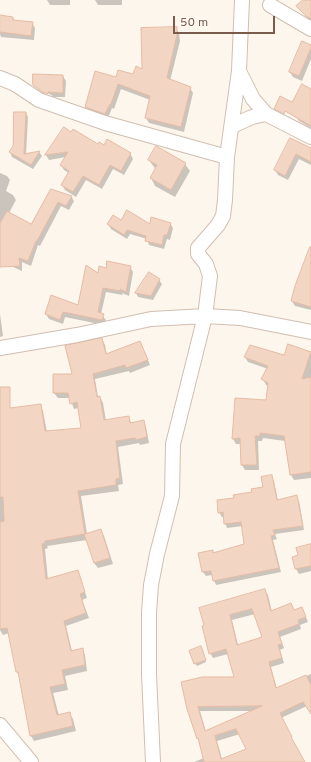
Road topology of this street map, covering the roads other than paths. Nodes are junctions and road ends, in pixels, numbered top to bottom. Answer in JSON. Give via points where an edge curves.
{"nodes":[{"id":1,"x":242,"y":0,"type":"edge"},
{"id":2,"x":270,"y":5,"type":"dead end"},
{"id":3,"x":311,"y":29,"type":"edge"},
{"id":4,"x":238,"y":71,"type":"junction"},
{"id":5,"x":0,"y":78,"type":"edge"},
{"id":6,"x":266,"y":114,"type":"junction"},
{"id":7,"x":232,"y":126,"type":"junction"},
{"id":8,"x":311,"y":137,"type":"edge"},
{"id":9,"x":227,"y":157,"type":"junction"},
{"id":10,"x":205,"y":316,"type":"junction"},
{"id":11,"x":311,"y":332,"type":"edge"},
{"id":12,"x":0,"y":348,"type":"edge"},
{"id":13,"x":0,"y":725,"type":"edge"},
{"id":14,"x":32,"y":762,"type":"edge"},
{"id":15,"x":153,"y":762,"type":"edge"}],
"edges":[{"from":1,"to":4,"type":"street"},
{"from":2,"to":3,"type":"street"},
{"from":4,"to":6,"type":"street","via":[[253,99]]},
{"from":4,"to":7,"type":"street"},
{"from":5,"to":9,"type":"street","via":[[16,84],[39,100],[105,123]]},
{"from":6,"to":7,"type":"street"},
{"from":6,"to":8,"type":"street"},
{"from":7,"to":9,"type":"street"},
{"from":9,"to":10,"type":"street","via":[[223,216],[198,248],[198,254],[206,264],[210,276]]},
{"from":10,"to":11,"type":"street","via":[[240,318]]},
{"from":10,"to":12,"type":"street","via":[[151,319]]},
{"from":10,"to":15,"type":"street","via":[[173,444],[172,496],[151,585],[149,674]]},
{"from":13,"to":14,"type":"street"}]}
